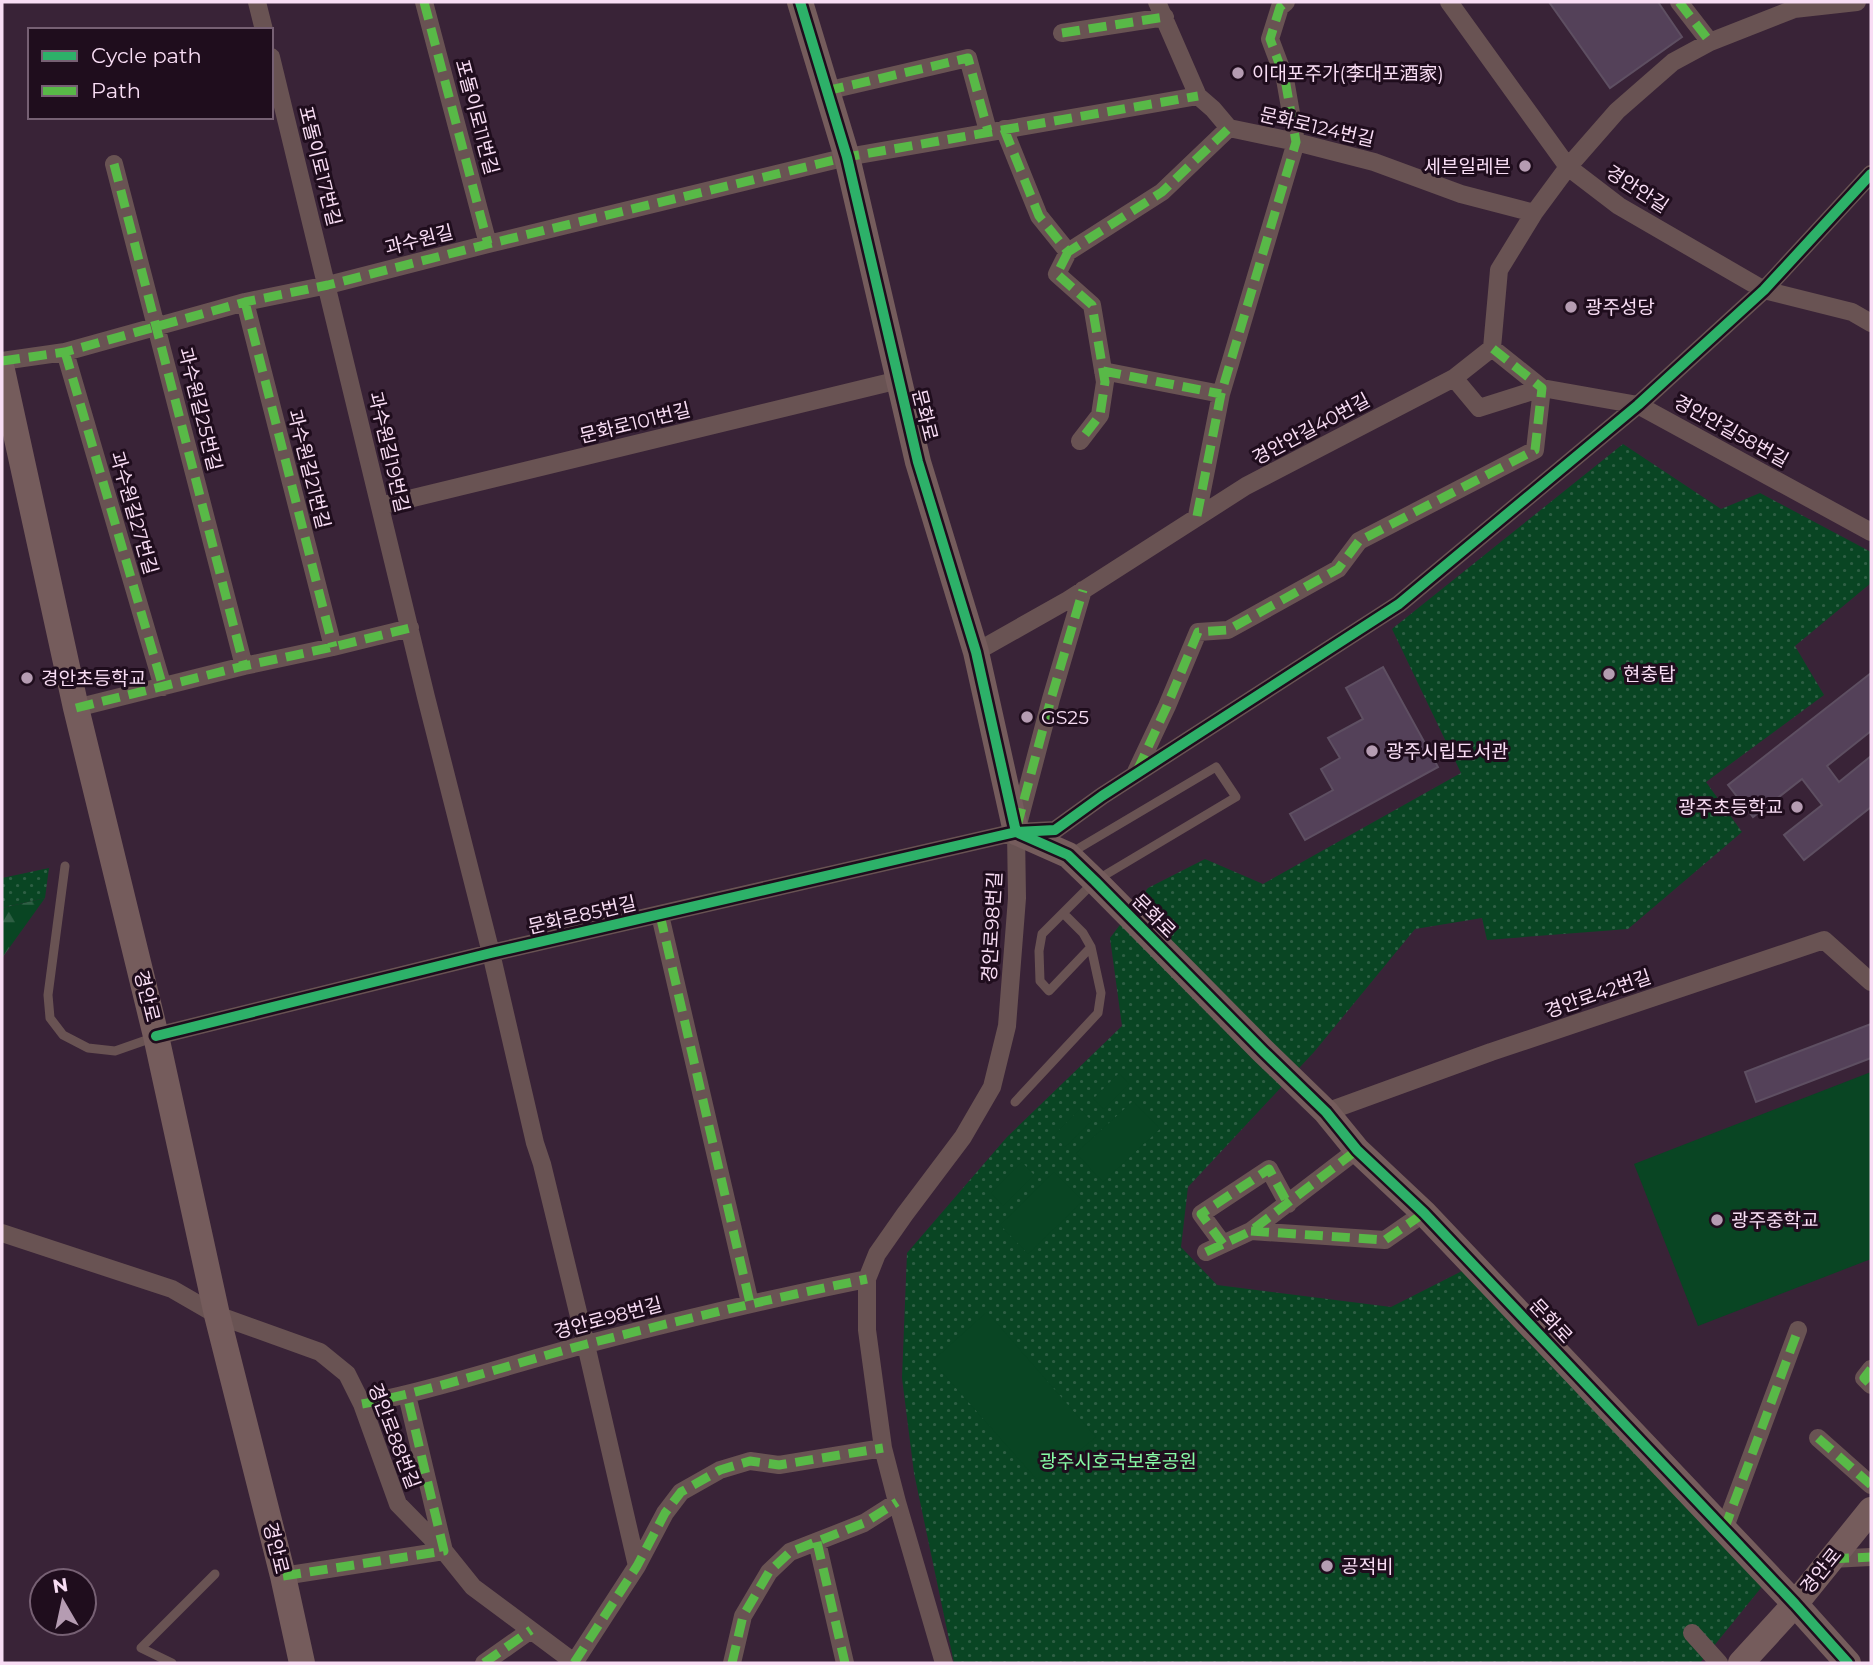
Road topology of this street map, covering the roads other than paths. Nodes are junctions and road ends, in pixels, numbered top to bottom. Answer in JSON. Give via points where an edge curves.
{"nodes":[{"id":1,"x":257,"y":2,"type":"edge"},
{"id":2,"x":424,"y":2,"type":"edge"},
{"id":3,"x":800,"y":2,"type":"edge"},
{"id":4,"x":1286,"y":2,"type":"edge"},
{"id":5,"x":1449,"y":2,"type":"edge"},
{"id":6,"x":1679,"y":2,"type":"edge"},
{"id":7,"x":1857,"y":2,"type":"edge"},
{"id":8,"x":1161,"y":9,"type":"edge"},
{"id":9,"x":264,"y":28,"type":"edge"},
{"id":10,"x":1062,"y":33,"type":"dead end"},
{"id":11,"x":1710,"y":42,"type":"junction"},
{"id":12,"x":273,"y":65,"type":"edge"},
{"id":13,"x":826,"y":91,"type":"junction"},
{"id":14,"x":1198,"y":96,"type":"junction"},
{"id":15,"x":1229,"y":128,"type":"junction"},
{"id":16,"x":996,"y":130,"type":"junction"},
{"id":17,"x":1296,"y":142,"type":"junction"},
{"id":18,"x":847,"y":157,"type":"junction"},
{"id":19,"x":114,"y":164,"type":"dead end"},
{"id":20,"x":1568,"y":167,"type":"junction"},
{"id":21,"x":1871,"y":174,"type":"edge"},
{"id":22,"x":1534,"y":213,"type":"junction"},
{"id":23,"x":488,"y":244,"type":"junction"},
{"id":24,"x":1068,"y":252,"type":"junction"},
{"id":25,"x":328,"y":285,"type":"junction"},
{"id":26,"x":1764,"y":290,"type":"junction"},
{"id":27,"x":245,"y":302,"type":"junction"},
{"id":28,"x":1871,"y":323,"type":"edge"},
{"id":29,"x":157,"y":326,"type":"junction"},
{"id":30,"x":1492,"y":348,"type":"junction"},
{"id":31,"x":65,"y":352,"type":"junction"},
{"id":32,"x":2,"y":361,"type":"edge"},
{"id":33,"x":2,"y":370,"type":"edge"},
{"id":34,"x":1103,"y":371,"type":"junction"},
{"id":35,"x":1454,"y":379,"type":"junction"},
{"id":36,"x":899,"y":380,"type":"junction"},
{"id":37,"x":1542,"y":388,"type":"junction"},
{"id":38,"x":1221,"y":394,"type":"junction"},
{"id":39,"x":1638,"y":405,"type":"junction"},
{"id":40,"x":1080,"y":441,"type":"dead end"},
{"id":41,"x":380,"y":506,"type":"junction"},
{"id":42,"x":1197,"y":516,"type":"junction"},
{"id":43,"x":1871,"y":532,"type":"edge"},
{"id":44,"x":1083,"y":590,"type":"junction"},
{"id":45,"x":410,"y":628,"type":"junction"},
{"id":46,"x":332,"y":647,"type":"junction"},
{"id":47,"x":976,"y":652,"type":"junction"},
{"id":48,"x":244,"y":666,"type":"junction"},
{"id":49,"x":163,"y":687,"type":"junction"},
{"id":50,"x":76,"y":708,"type":"junction"},
{"id":51,"x":1135,"y":774,"type":"junction"},
{"id":52,"x":1016,"y":832,"type":"junction"},
{"id":53,"x":1068,"y":855,"type":"junction"},
{"id":54,"x":65,"y":866,"type":"dead end"},
{"id":55,"x":1095,"y":881,"type":"junction"},
{"id":56,"x":1063,"y":913,"type":"junction"},
{"id":57,"x":660,"y":915,"type":"junction"},
{"id":58,"x":1091,"y":947,"type":"junction"},
{"id":59,"x":491,"y":953,"type":"junction"},
{"id":60,"x":1871,"y":982,"type":"edge"},
{"id":61,"x":156,"y":1036,"type":"junction"},
{"id":62,"x":1015,"y":1102,"type":"dead end"},
{"id":63,"x":1326,"y":1112,"type":"junction"},
{"id":64,"x":1357,"y":1150,"type":"junction"},
{"id":65,"x":1288,"y":1204,"type":"junction"},
{"id":66,"x":1424,"y":1213,"type":"junction"},
{"id":67,"x":1251,"y":1231,"type":"junction"},
{"id":68,"x":2,"y":1233,"type":"edge"},
{"id":69,"x":1223,"y":1244,"type":"junction"},
{"id":70,"x":1206,"y":1252,"type":"dead end"},
{"id":71,"x":866,"y":1279,"type":"junction"},
{"id":72,"x":750,"y":1303,"type":"junction"},
{"id":73,"x":217,"y":1315,"type":"junction"},
{"id":74,"x":1798,"y":1329,"type":"dead end"},
{"id":75,"x":586,"y":1345,"type":"junction"},
{"id":76,"x":1871,"y":1369,"type":"edge"},
{"id":77,"x":1871,"y":1385,"type":"edge"},
{"id":78,"x":407,"y":1395,"type":"junction"},
{"id":79,"x":362,"y":1404,"type":"junction"},
{"id":80,"x":1818,"y":1438,"type":"dead end"},
{"id":81,"x":883,"y":1448,"type":"junction"},
{"id":82,"x":1871,"y":1485,"type":"edge"},
{"id":83,"x":897,"y":1502,"type":"junction"},
{"id":84,"x":1871,"y":1510,"type":"edge"},
{"id":85,"x":1724,"y":1530,"type":"junction"},
{"id":86,"x":817,"y":1542,"type":"junction"},
{"id":87,"x":444,"y":1551,"type":"junction"},
{"id":88,"x":1871,"y":1557,"type":"edge"},
{"id":89,"x":1831,"y":1559,"type":"junction"},
{"id":90,"x":637,"y":1566,"type":"junction"},
{"id":91,"x":215,"y":1574,"type":"dead end"},
{"id":92,"x":283,"y":1576,"type":"junction"},
{"id":93,"x":1795,"y":1604,"type":"junction"},
{"id":94,"x":531,"y":1630,"type":"junction"},
{"id":95,"x":1692,"y":1633,"type":"dead end"},
{"id":96,"x":172,"y":1663,"type":"edge"},
{"id":97,"x":302,"y":1663,"type":"edge"},
{"id":98,"x":484,"y":1663,"type":"edge"},
{"id":99,"x":574,"y":1663,"type":"edge"},
{"id":100,"x":732,"y":1663,"type":"edge"},
{"id":101,"x":845,"y":1663,"type":"edge"},
{"id":102,"x":944,"y":1663,"type":"edge"},
{"id":103,"x":1719,"y":1663,"type":"edge"},
{"id":104,"x":1741,"y":1663,"type":"edge"},
{"id":105,"x":1848,"y":1663,"type":"edge"}],
"edges":[{"from":1,"to":9,"type":"street"},
{"from":2,"to":23,"type":"street","name":"포돌이로11번길"},
{"from":3,"to":13,"type":"street","name":"문화로"},
{"from":4,"to":17,"type":"street","via":[[1270,38],[1285,79]]},
{"from":5,"to":20,"type":"street","name":"경안안길"},
{"from":6,"to":11,"type":"street"},
{"from":7,"to":11,"type":"street","via":[[1794,9]]},
{"from":8,"to":10,"type":"street"},
{"from":8,"to":14,"type":"street","name":"문화로124번길"},
{"from":11,"to":20,"type":"street","via":[[1673,62],[1626,103]]},
{"from":12,"to":25,"type":"street","name":"포돌이로17번길"},
{"from":13,"to":16,"type":"street","via":[[968,58]]},
{"from":13,"to":18,"type":"street","name":"문화로"},
{"from":14,"to":15,"type":"street","name":"문화로124번길"},
{"from":14,"to":16,"type":"street"},
{"from":15,"to":17,"type":"street","name":"문화로124번길"},
{"from":15,"to":24,"type":"street","via":[[1162,192]]},
{"from":16,"to":18,"type":"street"},
{"from":16,"to":24,"type":"street","via":[[1039,216]]},
{"from":17,"to":22,"type":"street","name":"문화로124번길"},
{"from":17,"to":38,"type":"street"},
{"from":18,"to":23,"type":"street","name":"과수원길"},
{"from":18,"to":36,"type":"street","name":"문화로"},
{"from":19,"to":29,"type":"street","name":"과수원길25번길"},
{"from":20,"to":22,"type":"street"},
{"from":20,"to":26,"type":"street","name":"경안안길","via":[[1619,206]]},
{"from":21,"to":26,"type":"street","name":"문화로85번길"},
{"from":22,"to":30,"type":"street","via":[[1499,270]]},
{"from":23,"to":25,"type":"street","name":"과수원길"},
{"from":24,"to":34,"type":"street","via":[[1057,274],[1092,305]]},
{"from":25,"to":27,"type":"street","name":"과수원길"},
{"from":25,"to":41,"type":"street","name":"과수원길19번길"},
{"from":26,"to":28,"type":"street","name":"경안안길","via":[[1852,312]]},
{"from":26,"to":39,"type":"street","name":"문화로85번길"},
{"from":27,"to":29,"type":"street","name":"과수원길"},
{"from":27,"to":46,"type":"street","name":"과수원길21번길"},
{"from":29,"to":31,"type":"street","name":"과수원길"},
{"from":29,"to":48,"type":"street","name":"과수원길25번길"},
{"from":30,"to":35,"type":"street","name":"경안안길40번길"},
{"from":30,"to":37,"type":"street"},
{"from":31,"to":32,"type":"street","name":"과수원길"},
{"from":31,"to":49,"type":"street","name":"과수원길27번길"},
{"from":33,"to":50,"type":"street","name":"경안로"},
{"from":34,"to":38,"type":"street"},
{"from":34,"to":40,"type":"street","via":[[1100,415]]},
{"from":35,"to":37,"type":"street","name":"경안안길58번길","via":[[1479,408]]},
{"from":35,"to":42,"type":"street","name":"경안안길40번길","via":[[1245,486]]},
{"from":36,"to":41,"type":"street","name":"문화로101번길"},
{"from":36,"to":47,"type":"street","name":"문화로","via":[[918,462]]},
{"from":37,"to":39,"type":"street","name":"경안안길58번길"},
{"from":37,"to":51,"type":"street","via":[[1535,450],[1359,541],[1338,569],[1228,630],[1198,632]]},
{"from":38,"to":42,"type":"street"},
{"from":39,"to":43,"type":"street","name":"경안안길58번길"},
{"from":39,"to":51,"type":"street","name":"문화로85번길","via":[[1399,604]]},
{"from":41,"to":45,"type":"street","name":"과수원길19번길"},
{"from":42,"to":44,"type":"street","name":"경안안길40번길"},
{"from":44,"to":47,"type":"street","name":"경안안길40번길"},
{"from":44,"to":52,"type":"street","name":"경안로98번길"},
{"from":45,"to":46,"type":"street"},
{"from":45,"to":59,"type":"street","name":"과수원길19번길"},
{"from":46,"to":48,"type":"street"},
{"from":47,"to":52,"type":"street","name":"문화로"},
{"from":48,"to":49,"type":"street"},
{"from":49,"to":50,"type":"street"},
{"from":50,"to":61,"type":"street","name":"경안로"},
{"from":51,"to":52,"type":"street","name":"문화로85번길","via":[[1055,830]]},
{"from":52,"to":53,"type":"street","name":"문화로"},
{"from":52,"to":57,"type":"street","name":"문화로85번길"},
{"from":52,"to":71,"type":"street","name":"경안로98번길","via":[[1017,898],[1007,1026],[992,1087],[963,1137],[877,1254]]},
{"from":53,"to":55,"type":"street","name":"문화로"},
{"from":53,"to":55,"type":"lane","via":[[1216,767],[1236,797]]},
{"from":54,"to":61,"type":"lane","via":[[48,995],[50,1018],[63,1035],[89,1048],[115,1051]]},
{"from":55,"to":56,"type":"lane"},
{"from":55,"to":63,"type":"street","name":"문화로"},
{"from":56,"to":58,"type":"lane"},
{"from":56,"to":58,"type":"lane","via":[[1042,934],[1040,981],[1049,991]]},
{"from":57,"to":59,"type":"street","name":"문화로85번길"},
{"from":57,"to":72,"type":"street","name":"문화로85번길"},
{"from":58,"to":62,"type":"lane","via":[[1101,992],[1098,1013]]},
{"from":59,"to":61,"type":"street","name":"문화로85번길"},
{"from":59,"to":75,"type":"street"},
{"from":60,"to":63,"type":"street","name":"경안로42번길","via":[[1824,940]]},
{"from":61,"to":73,"type":"street","name":"경안로"},
{"from":63,"to":64,"type":"street","name":"문화로"},
{"from":64,"to":65,"type":"street"},
{"from":64,"to":66,"type":"street","name":"문화로"},
{"from":65,"to":67,"type":"street"},
{"from":65,"to":69,"type":"street","via":[[1269,1169],[1201,1214]]},
{"from":66,"to":67,"type":"street","via":[[1385,1240]]},
{"from":66,"to":85,"type":"street","name":"문화로"},
{"from":67,"to":69,"type":"street"},
{"from":68,"to":73,"type":"street","name":"경안로88번길","via":[[172,1289]]},
{"from":69,"to":70,"type":"street"},
{"from":71,"to":72,"type":"street","name":"경안로98번길"},
{"from":71,"to":81,"type":"street","name":"경안로98번길","via":[[867,1329]]},
{"from":72,"to":75,"type":"street","name":"경안로98번길"},
{"from":73,"to":79,"type":"street","name":"경안로88번길","via":[[320,1352],[347,1374]]},
{"from":73,"to":92,"type":"street","name":"경안로"},
{"from":74,"to":85,"type":"street"},
{"from":75,"to":78,"type":"street","name":"경안로98번길"},
{"from":75,"to":90,"type":"street"},
{"from":76,"to":77,"type":"street","via":[[1864,1378]]},
{"from":78,"to":79,"type":"street","name":"경안로98번길"},
{"from":78,"to":87,"type":"street"},
{"from":79,"to":87,"type":"street","name":"경안로88번길","via":[[398,1504]]},
{"from":80,"to":82,"type":"street"},
{"from":81,"to":83,"type":"street","name":"경안로98번길"},
{"from":81,"to":90,"type":"street","name":"경안로88번길","via":[[779,1465],[750,1461],[720,1470],[681,1492]]},
{"from":83,"to":86,"type":"street","via":[[864,1523]]},
{"from":83,"to":102,"type":"street","name":"경안로98번길"},
{"from":84,"to":89,"type":"street","name":"경안로"},
{"from":85,"to":93,"type":"street","name":"문화로"},
{"from":86,"to":100,"type":"street","via":[[790,1552],[769,1572],[743,1616]]},
{"from":86,"to":101,"type":"street"},
{"from":87,"to":92,"type":"street"},
{"from":87,"to":94,"type":"street","name":"경안로88번길","via":[[473,1587]]},
{"from":88,"to":89,"type":"street"},
{"from":89,"to":93,"type":"street","name":"경안로"},
{"from":90,"to":99,"type":"street","name":"경안로88번길"},
{"from":91,"to":96,"type":"lane","via":[[141,1648]]},
{"from":92,"to":97,"type":"street","name":"경안로"},
{"from":93,"to":104,"type":"street","name":"경안로"},
{"from":93,"to":105,"type":"street","name":"문화로"},
{"from":94,"to":98,"type":"street"},
{"from":94,"to":99,"type":"street","name":"경안로88번길"},
{"from":95,"to":103,"type":"street"}]}
